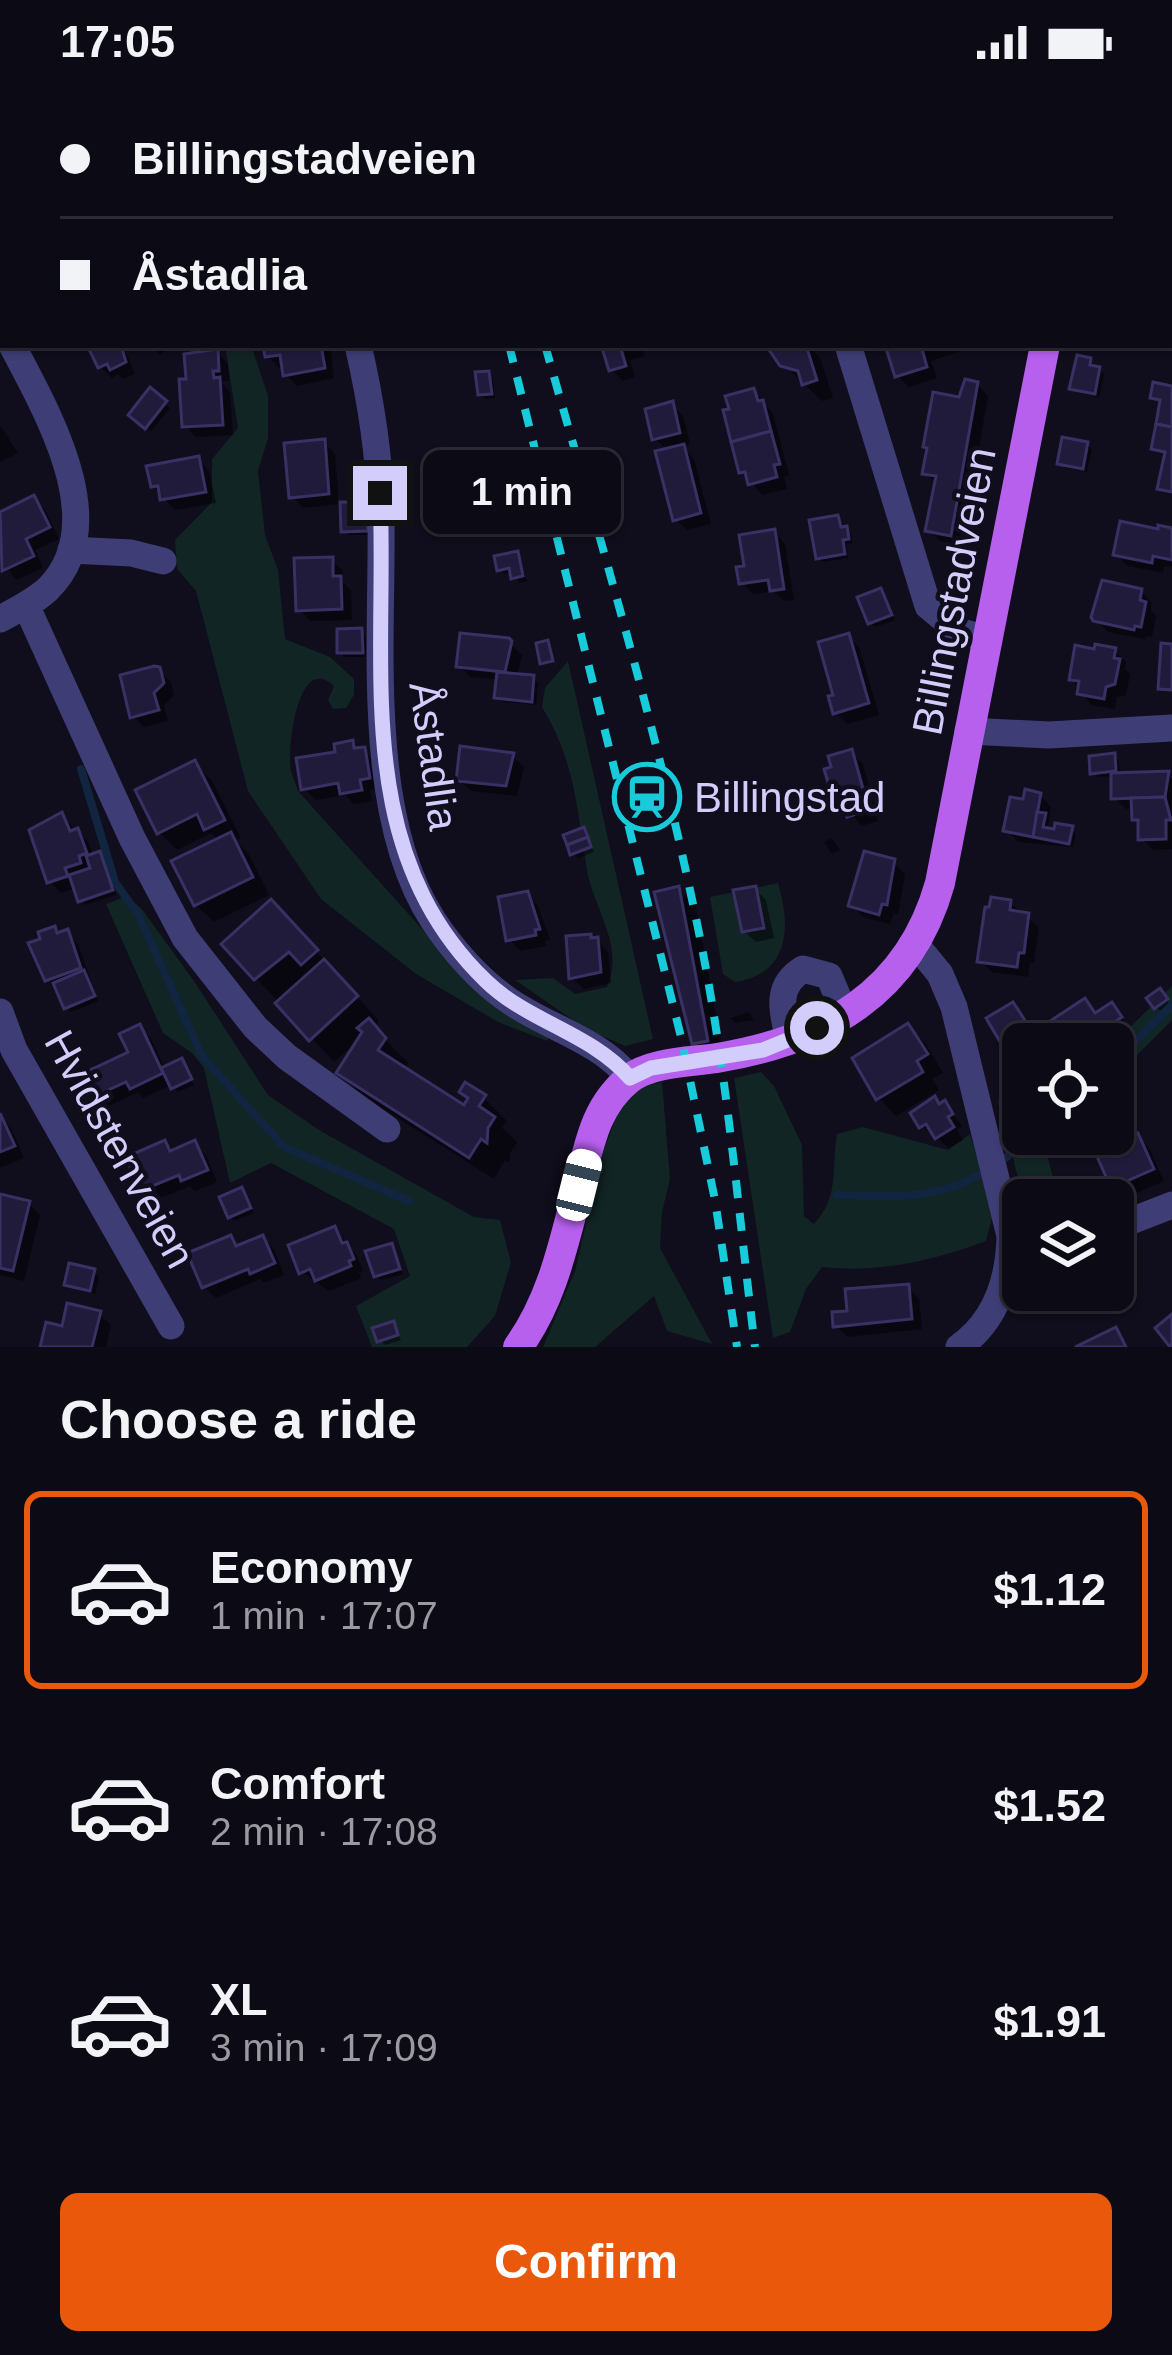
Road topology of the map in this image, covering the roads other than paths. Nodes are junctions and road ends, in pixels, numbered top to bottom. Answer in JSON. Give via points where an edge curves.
{"nodes":[{"id":1,"x":13,"y":348,"type":"edge"},
{"id":2,"x":359,"y":348,"type":"edge"},
{"id":3,"x":849,"y":348,"type":"edge"},
{"id":4,"x":1044,"y":348,"type":"edge"},
{"id":5,"x":71,"y":550,"type":"junction"},
{"id":6,"x":163,"y":561,"type":"dead end"},
{"id":7,"x":26,"y":605,"type":"junction"},
{"id":8,"x":0,"y":619,"type":"edge"},
{"id":9,"x":987,"y":639,"type":"junction"},
{"id":10,"x":1172,"y":728,"type":"edge"},
{"id":11,"x":968,"y":731,"type":"junction"},
{"id":12,"x":916,"y":946,"type":"junction"},
{"id":13,"x":0,"y":1012,"type":"edge"},
{"id":14,"x":845,"y":1014,"type":"junction"},
{"id":15,"x":789,"y":1041,"type":"junction"},
{"id":16,"x":630,"y":1078,"type":"junction"},
{"id":17,"x":387,"y":1129,"type":"dead end"},
{"id":18,"x":1002,"y":1195,"type":"edge"},
{"id":19,"x":1172,"y":1205,"type":"edge"},
{"id":20,"x":1134,"y":1220,"type":"edge"},
{"id":21,"x":1002,"y":1286,"type":"edge"},
{"id":22,"x":171,"y":1326,"type":"dead end"},
{"id":23,"x":518,"y":1347,"type":"edge"},
{"id":24,"x":959,"y":1347,"type":"edge"}],
"edges":[{"from":1,"to":5,"type":"street","via":[[72,480]]},
{"from":2,"to":16,"type":"street","name":"Åstadlia","via":[[379,467],[382,731],[409,868],[432,918],[488,983],[609,1056]]},
{"from":3,"to":9,"type":"street","via":[[928,605],[958,631]]},
{"from":4,"to":9,"type":"main road","name":"Billingstadveien"},
{"from":5,"to":6,"type":"street"},
{"from":5,"to":7,"type":"street","via":[[49,588]]},
{"from":7,"to":8,"type":"street"},
{"from":7,"to":17,"type":"street","via":[[184,938],[255,1027]]},
{"from":9,"to":11,"type":"main road","name":"Billingstadveien"},
{"from":10,"to":11,"type":"street"},
{"from":11,"to":12,"type":"main road","name":"Billingstadveien","via":[[940,883]]},
{"from":12,"to":14,"type":"main road","name":"Billingstadveien"},
{"from":12,"to":18,"type":"street","via":[[954,1007]]},
{"from":13,"to":22,"type":"street","name":"Hvidstenveien"},
{"from":14,"to":15,"type":"main road","name":"Billingstadveien"},
{"from":14,"to":15,"type":"street","via":[[829,976],[803,968],[781,993]]},
{"from":15,"to":16,"type":"main road","name":"Billingstadveien"},
{"from":16,"to":23,"type":"main road","via":[[603,1107],[552,1284]]},
{"from":19,"to":20,"type":"street"},
{"from":21,"to":24,"type":"street","via":[[992,1314]]}]}
